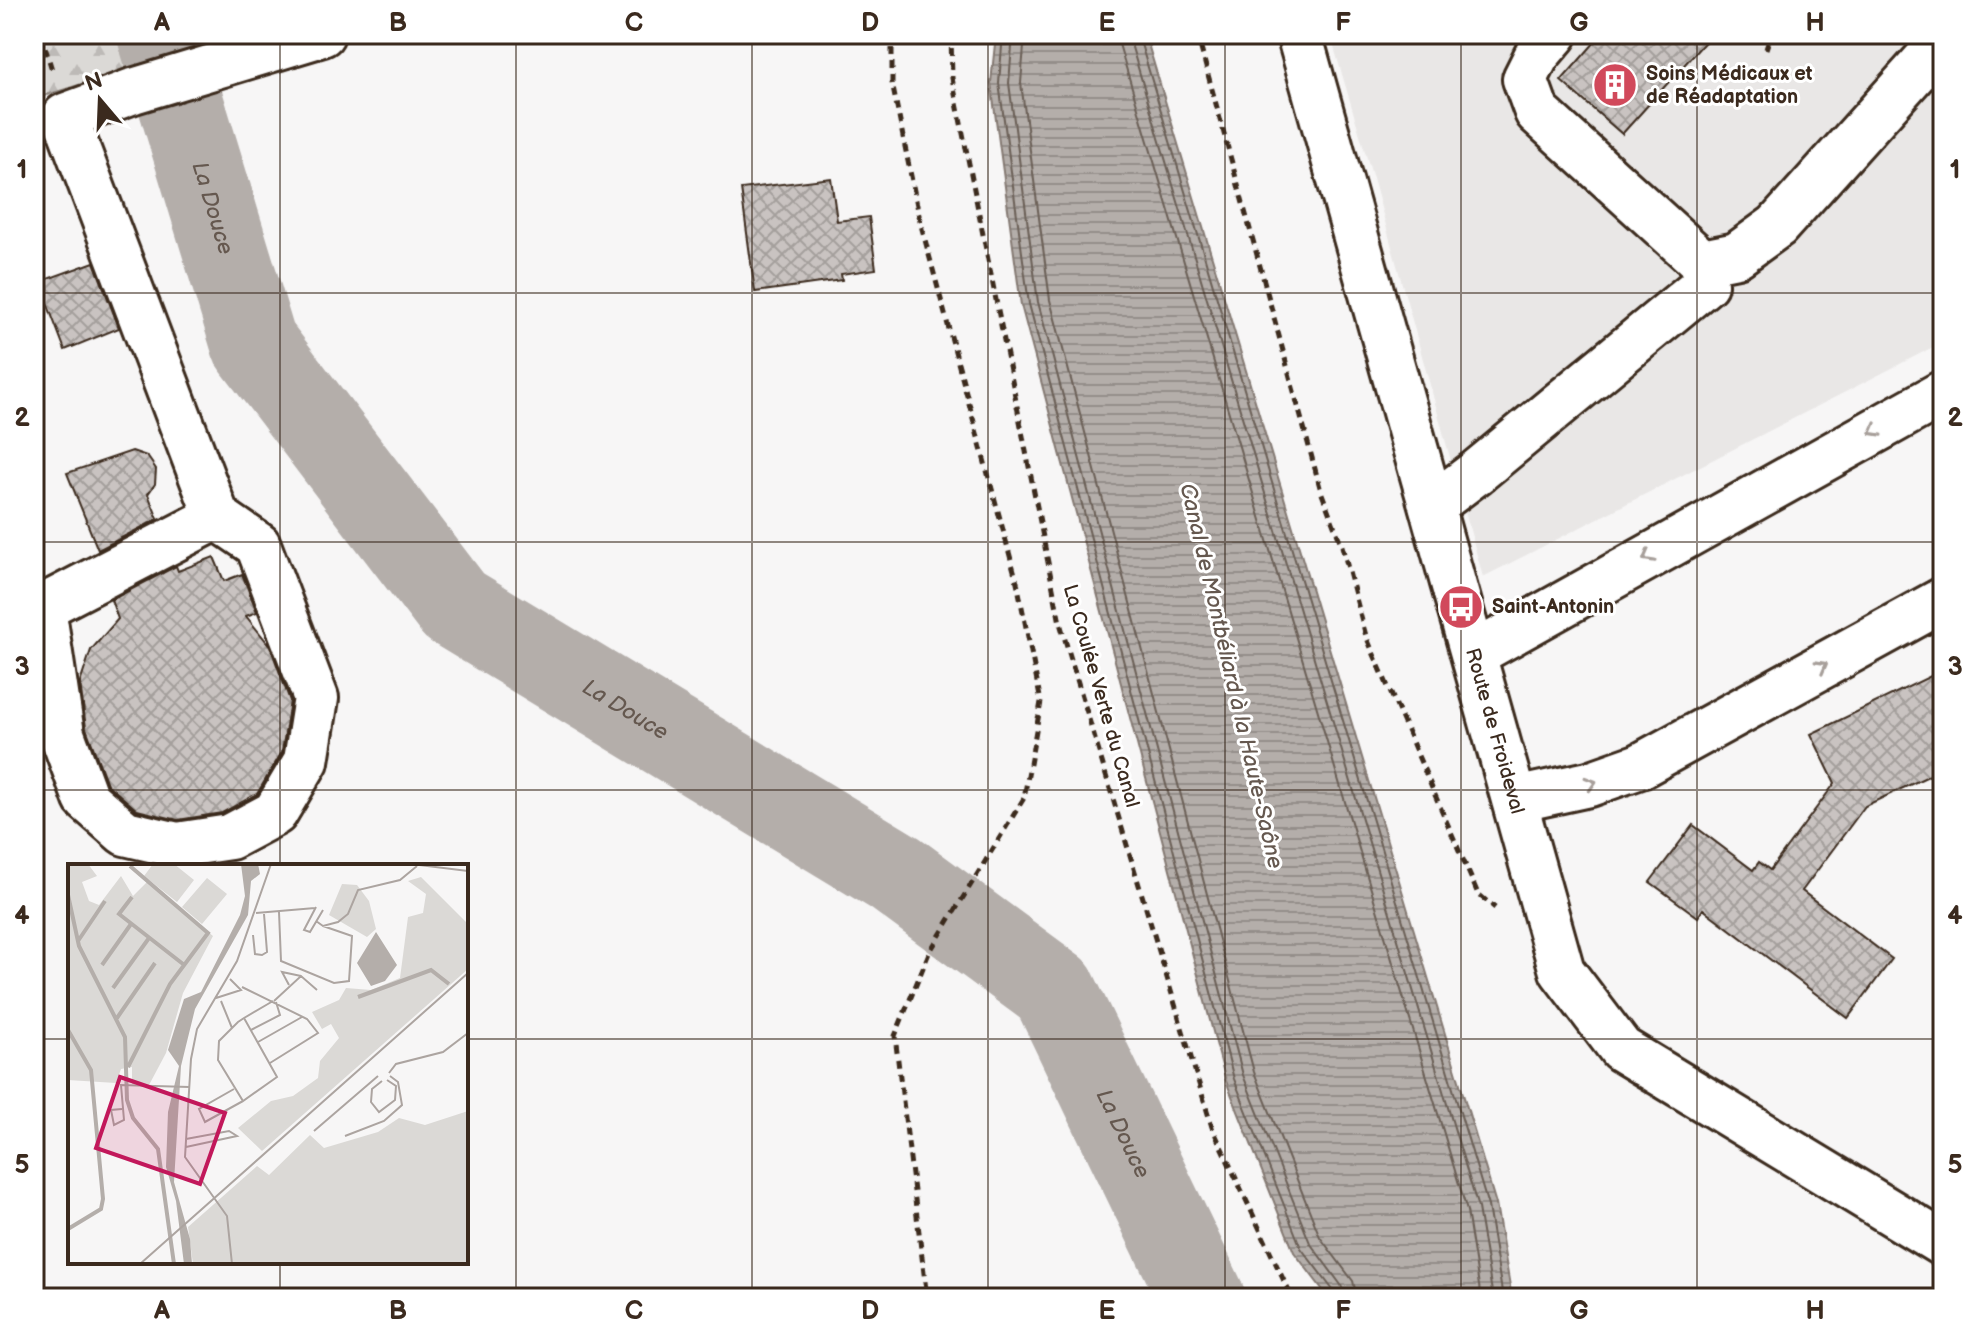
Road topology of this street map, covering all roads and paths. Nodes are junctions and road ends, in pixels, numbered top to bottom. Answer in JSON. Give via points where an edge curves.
{"nodes":[{"id":1,"x":322,"y":34,"type":"edge"},
{"id":2,"x":892,"y":34,"type":"edge"},
{"id":3,"x":951,"y":34,"type":"edge"},
{"id":4,"x":1197,"y":34,"type":"edge"},
{"id":5,"x":1299,"y":34,"type":"edge"},
{"id":6,"x":1555,"y":34,"type":"edge"},
{"id":7,"x":1771,"y":34,"type":"edge"},
{"id":8,"x":1943,"y":41,"type":"edge"},
{"id":9,"x":1766,"y":49,"type":"dead end"},
{"id":10,"x":1702,"y":262,"type":"junction"},
{"id":11,"x":1943,"y":393,"type":"edge"},
{"id":12,"x":1432,"y":506,"type":"junction"},
{"id":13,"x":217,"y":517,"type":"junction"},
{"id":14,"x":1943,"y":600,"type":"edge"},
{"id":15,"x":1474,"y":654,"type":"junction"},
{"id":16,"x":1515,"y":800,"type":"junction"},
{"id":17,"x":1551,"y":928,"type":"junction"},
{"id":18,"x":1943,"y":1244,"type":"edge"},
{"id":19,"x":927,"y":1298,"type":"edge"},
{"id":20,"x":1292,"y":1298,"type":"edge"}],
"edges":[{"from":1,"to":13,"type":"street","via":[[65,116]]},
{"from":2,"to":19,"type":"path","via":[[892,83],[921,225],[1017,582],[1041,702],[1024,798],[929,953],[895,1036]]},
{"from":3,"to":20,"type":"path","name":"La Coulée Verte du Canal","via":[[952,78],[1060,623],[1212,1127]]},
{"from":4,"to":17,"type":"path","via":[[1321,491],[1366,636],[1478,894],[1532,938]]},
{"from":5,"to":12,"type":"street","name":"Route de Froideval"},
{"from":6,"to":10,"type":"street","via":[[1525,79],[1537,112]]},
{"from":7,"to":9,"type":"path"},
{"from":8,"to":10,"type":"street","via":[[1777,226],[1737,255]]},
{"from":10,"to":12,"type":"street","via":[[1705,284]]},
{"from":11,"to":15,"type":"street","one_way":true},
{"from":12,"to":15,"type":"street","name":"Route de Froideval"},
{"from":13,"to":13,"type":"street","via":[[258,545],[316,698],[306,761],[275,813],[230,837],[177,845],[125,833],[86,799],[62,734],[43,607]]},
{"from":16,"to":14,"type":"street","one_way":true,"via":[[1640,766]]},
{"from":15,"to":16,"type":"street","name":"Route de Froideval"},
{"from":16,"to":17,"type":"street","name":"Route de Froideval"},
{"from":17,"to":18,"type":"street","name":"Route de Froideval","via":[[1562,971],[1621,1049]]}]}
